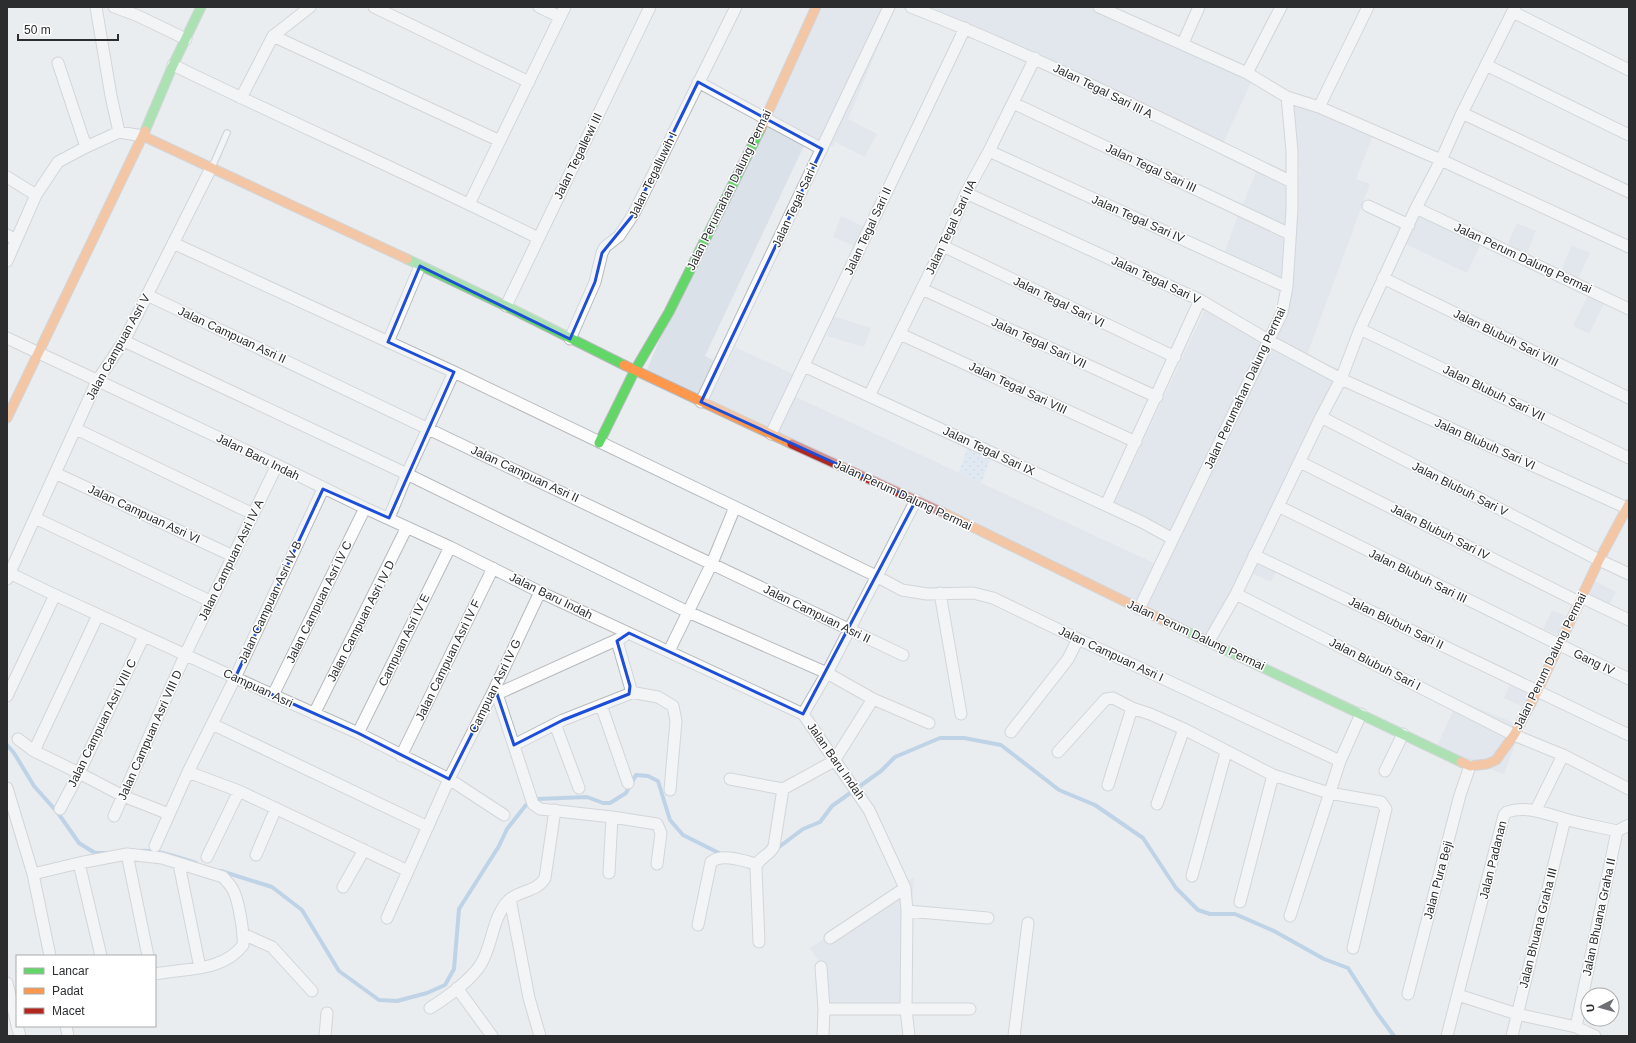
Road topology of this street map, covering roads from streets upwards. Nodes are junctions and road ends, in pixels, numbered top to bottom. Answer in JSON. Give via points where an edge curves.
{"nodes":[{"id":1,"x":96,"y":7,"type":"edge"},
{"id":2,"x":114,"y":7,"type":"edge"},
{"id":3,"x":201,"y":7,"type":"edge"},
{"id":4,"x":310,"y":7,"type":"edge"},
{"id":5,"x":374,"y":7,"type":"edge"},
{"id":6,"x":539,"y":7,"type":"edge"},
{"id":7,"x":565,"y":7,"type":"edge"},
{"id":8,"x":650,"y":7,"type":"edge"},
{"id":9,"x":736,"y":7,"type":"edge"},
{"id":10,"x":816,"y":7,"type":"edge"},
{"id":11,"x":889,"y":7,"type":"edge"},
{"id":12,"x":912,"y":7,"type":"edge"},
{"id":13,"x":1099,"y":7,"type":"edge"},
{"id":14,"x":1199,"y":7,"type":"edge"},
{"id":15,"x":1281,"y":7,"type":"edge"},
{"id":16,"x":1368,"y":7,"type":"edge"},
{"id":17,"x":1514,"y":9,"type":"edge"},
{"id":18,"x":138,"y":11,"type":"edge"},
{"id":19,"x":560,"y":17,"type":"junction"},
{"id":20,"x":965,"y":28,"type":"junction"},
{"id":21,"x":273,"y":36,"type":"junction"},
{"id":22,"x":186,"y":39,"type":"junction"},
{"id":23,"x":1183,"y":43,"type":"junction"},
{"id":24,"x":1035,"y":58,"type":"junction"},
{"id":25,"x":58,"y":63,"type":"dead end"},
{"id":26,"x":173,"y":65,"type":"junction"},
{"id":27,"x":1486,"y":65,"type":"junction"},
{"id":28,"x":1629,"y":70,"type":"edge"},
{"id":29,"x":1246,"y":73,"type":"junction"},
{"id":30,"x":529,"y":82,"type":"junction"},
{"id":31,"x":698,"y":82,"type":"junction"},
{"id":32,"x":1287,"y":97,"type":"junction"},
{"id":33,"x":241,"y":98,"type":"junction"},
{"id":34,"x":1013,"y":103,"type":"junction"},
{"id":35,"x":1319,"y":108,"type":"junction"},
{"id":36,"x":1462,"y":113,"type":"junction"},
{"id":37,"x":765,"y":119,"type":"junction"},
{"id":38,"x":119,"y":132,"type":"junction"},
{"id":39,"x":143,"y":136,"type":"junction"},
{"id":40,"x":1629,"y":136,"type":"edge"},
{"id":41,"x":500,"y":140,"type":"junction"},
{"id":42,"x":86,"y":147,"type":"junction"},
{"id":43,"x":822,"y":149,"type":"junction"},
{"id":44,"x":989,"y":151,"type":"junction"},
{"id":45,"x":1441,"y":160,"type":"junction"},
{"id":46,"x":212,"y":168,"type":"junction"},
{"id":47,"x":7,"y":177,"type":"edge"},
{"id":48,"x":1292,"y":182,"type":"junction"},
{"id":49,"x":1629,"y":192,"type":"edge"},
{"id":50,"x":966,"y":193,"type":"junction"},
{"id":51,"x":36,"y":195,"type":"junction"},
{"id":52,"x":469,"y":204,"type":"junction"},
{"id":53,"x":1368,"y":206,"type":"dead end"},
{"id":54,"x":1416,"y":208,"type":"junction"},
{"id":55,"x":1409,"y":225,"type":"junction"},
{"id":56,"x":1290,"y":234,"type":"junction"},
{"id":57,"x":12,"y":237,"type":"edge"},
{"id":58,"x":538,"y":238,"type":"junction"},
{"id":59,"x":173,"y":243,"type":"junction"},
{"id":60,"x":943,"y":246,"type":"junction"},
{"id":61,"x":1629,"y":246,"type":"edge"},
{"id":62,"x":7,"y":261,"type":"edge"},
{"id":63,"x":420,"y":266,"type":"junction"},
{"id":64,"x":1383,"y":278,"type":"junction"},
{"id":65,"x":1287,"y":287,"type":"junction"},
{"id":66,"x":922,"y":289,"type":"junction"},
{"id":67,"x":147,"y":295,"type":"junction"},
{"id":68,"x":1200,"y":300,"type":"junction"},
{"id":69,"x":506,"y":306,"type":"junction"},
{"id":70,"x":1629,"y":309,"type":"edge"},
{"id":71,"x":1360,"y":329,"type":"junction"},
{"id":72,"x":900,"y":334,"type":"junction"},
{"id":73,"x":7,"y":338,"type":"edge"},
{"id":74,"x":570,"y":339,"type":"junction"},
{"id":75,"x":1270,"y":341,"type":"junction"},
{"id":76,"x":124,"y":342,"type":"junction"},
{"id":77,"x":388,"y":342,"type":"junction"},
{"id":78,"x":38,"y":353,"type":"junction"},
{"id":79,"x":1175,"y":357,"type":"junction"},
{"id":80,"x":804,"y":366,"type":"junction"},
{"id":81,"x":635,"y":370,"type":"junction"},
{"id":82,"x":454,"y":372,"type":"junction"},
{"id":83,"x":1341,"y":379,"type":"junction"},
{"id":84,"x":97,"y":381,"type":"junction"},
{"id":85,"x":869,"y":396,"type":"junction"},
{"id":86,"x":1157,"y":397,"type":"junction"},
{"id":87,"x":1629,"y":398,"type":"edge"},
{"id":88,"x":702,"y":402,"type":"junction"},
{"id":89,"x":1321,"y":417,"type":"junction"},
{"id":90,"x":7,"y":418,"type":"edge"},
{"id":91,"x":429,"y":428,"type":"junction"},
{"id":92,"x":76,"y":429,"type":"junction"},
{"id":93,"x":771,"y":434,"type":"junction"},
{"id":94,"x":1136,"y":442,"type":"junction"},
{"id":95,"x":599,"y":443,"type":"junction"},
{"id":96,"x":1629,"y":458,"type":"edge"},
{"id":97,"x":1300,"y":462,"type":"junction"},
{"id":98,"x":277,"y":465,"type":"junction"},
{"id":99,"x":55,"y":473,"type":"junction"},
{"id":100,"x":407,"y":474,"type":"junction"},
{"id":101,"x":323,"y":489,"type":"junction"},
{"id":102,"x":916,"y":500,"type":"junction"},
{"id":103,"x":1106,"y":505,"type":"junction"},
{"id":104,"x":1278,"y":506,"type":"junction"},
{"id":105,"x":735,"y":507,"type":"junction"},
{"id":106,"x":1628,"y":507,"type":"edge"},
{"id":107,"x":365,"y":508,"type":"junction"},
{"id":108,"x":253,"y":514,"type":"junction"},
{"id":109,"x":35,"y":518,"type":"junction"},
{"id":110,"x":389,"y":518,"type":"junction"},
{"id":111,"x":407,"y":527,"type":"junction"},
{"id":112,"x":1173,"y":539,"type":"junction"},
{"id":113,"x":450,"y":547,"type":"junction"},
{"id":114,"x":1254,"y":555,"type":"junction"},
{"id":115,"x":233,"y":556,"type":"junction"},
{"id":116,"x":1599,"y":560,"type":"junction"},
{"id":117,"x":712,"y":563,"type":"junction"},
{"id":118,"x":493,"y":568,"type":"junction"},
{"id":119,"x":8,"y":574,"type":"edge"},
{"id":120,"x":1629,"y":574,"type":"edge"},
{"id":121,"x":876,"y":576,"type":"junction"},
{"id":122,"x":540,"y":592,"type":"junction"},
{"id":123,"x":940,"y":593,"type":"junction"},
{"id":124,"x":1236,"y":594,"type":"junction"},
{"id":125,"x":56,"y":595,"type":"junction"},
{"id":126,"x":1580,"y":599,"type":"junction"},
{"id":127,"x":210,"y":601,"type":"junction"},
{"id":128,"x":1139,"y":609,"type":"junction"},
{"id":129,"x":688,"y":612,"type":"junction"},
{"id":130,"x":98,"y":615,"type":"junction"},
{"id":131,"x":1629,"y":620,"type":"edge"},
{"id":132,"x":848,"y":629,"type":"junction"},
{"id":133,"x":629,"y":633,"type":"junction"},
{"id":134,"x":144,"y":636,"type":"junction"},
{"id":135,"x":1078,"y":639,"type":"junction"},
{"id":136,"x":617,"y":641,"type":"junction"},
{"id":137,"x":1209,"y":641,"type":"junction"},
{"id":138,"x":1559,"y":645,"type":"junction"},
{"id":139,"x":669,"y":651,"type":"junction"},
{"id":140,"x":185,"y":654,"type":"junction"},
{"id":141,"x":903,"y":655,"type":"dead end"},
{"id":142,"x":827,"y":673,"type":"junction"},
{"id":143,"x":235,"y":678,"type":"junction"},
{"id":144,"x":1629,"y":679,"type":"edge"},
{"id":145,"x":630,"y":692,"type":"junction"},
{"id":146,"x":1537,"y":692,"type":"junction"},
{"id":147,"x":495,"y":693,"type":"junction"},
{"id":148,"x":273,"y":695,"type":"junction"},
{"id":149,"x":7,"y":696,"type":"edge"},
{"id":150,"x":873,"y":699,"type":"junction"},
{"id":151,"x":601,"y":706,"type":"junction"},
{"id":152,"x":1132,"y":708,"type":"junction"},
{"id":153,"x":314,"y":714,"type":"junction"},
{"id":154,"x":803,"y":714,"type":"junction"},
{"id":155,"x":962,"y":714,"type":"dead end"},
{"id":156,"x":1361,"y":714,"type":"junction"},
{"id":157,"x":929,"y":723,"type":"dead end"},
{"id":158,"x":212,"y":724,"type":"junction"},
{"id":159,"x":556,"y":724,"type":"junction"},
{"id":160,"x":1184,"y":729,"type":"junction"},
{"id":161,"x":1011,"y":732,"type":"dead end"},
{"id":162,"x":358,"y":733,"type":"junction"},
{"id":163,"x":1403,"y":734,"type":"junction"},
{"id":164,"x":1514,"y":734,"type":"junction"},
{"id":165,"x":1629,"y":734,"type":"edge"},
{"id":166,"x":18,"y":739,"type":"dead end"},
{"id":167,"x":514,"y":745,"type":"junction"},
{"id":168,"x":34,"y":751,"type":"junction"},
{"id":169,"x":1058,"y":752,"type":"dead end"},
{"id":170,"x":1226,"y":752,"type":"junction"},
{"id":171,"x":402,"y":755,"type":"junction"},
{"id":172,"x":1563,"y":755,"type":"junction"},
{"id":173,"x":834,"y":761,"type":"junction"},
{"id":174,"x":1340,"y":761,"type":"junction"},
{"id":175,"x":1470,"y":766,"type":"junction"},
{"id":176,"x":1385,"y":771,"type":"dead end"},
{"id":177,"x":79,"y":772,"type":"junction"},
{"id":178,"x":188,"y":772,"type":"junction"},
{"id":179,"x":1273,"y":775,"type":"junction"},
{"id":180,"x":449,"y":779,"type":"junction"},
{"id":181,"x":730,"y":779,"type":"dead end"},
{"id":182,"x":628,"y":783,"type":"dead end"},
{"id":183,"x":1108,"y":785,"type":"dead end"},
{"id":184,"x":7,"y":788,"type":"edge"},
{"id":185,"x":579,"y":788,"type":"dead end"},
{"id":186,"x":783,"y":789,"type":"junction"},
{"id":187,"x":1629,"y":789,"type":"edge"},
{"id":188,"x":670,"y":790,"type":"dead end"},
{"id":189,"x":239,"y":791,"type":"junction"},
{"id":190,"x":1329,"y":793,"type":"junction"},
{"id":191,"x":123,"y":796,"type":"junction"},
{"id":192,"x":1157,"y":804,"type":"dead end"},
{"id":193,"x":276,"y":808,"type":"junction"},
{"id":194,"x":60,"y":809,"type":"dead end"},
{"id":195,"x":554,"y":810,"type":"junction"},
{"id":196,"x":1536,"y":810,"type":"junction"},
{"id":197,"x":169,"y":814,"type":"junction"},
{"id":198,"x":504,"y":815,"type":"dead end"},
{"id":199,"x":114,"y":816,"type":"dead end"},
{"id":200,"x":612,"y":817,"type":"junction"},
{"id":201,"x":1565,"y":820,"type":"junction"},
{"id":202,"x":1629,"y":825,"type":"edge"},
{"id":203,"x":428,"y":827,"type":"junction"},
{"id":204,"x":1617,"y":831,"type":"junction"},
{"id":205,"x":155,"y":846,"type":"dead end"},
{"id":206,"x":364,"y":850,"type":"junction"},
{"id":207,"x":127,"y":854,"type":"junction"},
{"id":208,"x":256,"y":855,"type":"dead end"},
{"id":209,"x":207,"y":857,"type":"dead end"},
{"id":210,"x":79,"y":863,"type":"junction"},
{"id":211,"x":179,"y":864,"type":"junction"},
{"id":212,"x":657,"y":864,"type":"dead end"},
{"id":213,"x":756,"y":864,"type":"junction"},
{"id":214,"x":408,"y":871,"type":"junction"},
{"id":215,"x":609,"y":873,"type":"dead end"},
{"id":216,"x":33,"y":874,"type":"junction"},
{"id":217,"x":1192,"y":876,"type":"dead end"},
{"id":218,"x":343,"y":887,"type":"dead end"},
{"id":219,"x":905,"y":888,"type":"junction"},
{"id":220,"x":510,"y":899,"type":"junction"},
{"id":221,"x":1240,"y":902,"type":"dead end"},
{"id":222,"x":907,"y":911,"type":"junction"},
{"id":223,"x":1290,"y":916,"type":"dead end"},
{"id":224,"x":387,"y":918,"type":"dead end"},
{"id":225,"x":988,"y":918,"type":"dead end"},
{"id":226,"x":1028,"y":923,"type":"dead end"},
{"id":227,"x":698,"y":925,"type":"dead end"},
{"id":228,"x":243,"y":934,"type":"junction"},
{"id":229,"x":830,"y":938,"type":"dead end"},
{"id":230,"x":759,"y":942,"type":"dead end"},
{"id":231,"x":1353,"y":948,"type":"dead end"},
{"id":232,"x":50,"y":955,"type":"edge"},
{"id":233,"x":101,"y":955,"type":"edge"},
{"id":234,"x":148,"y":955,"type":"edge"},
{"id":235,"x":821,"y":967,"type":"dead end"},
{"id":236,"x":200,"y":968,"type":"junction"},
{"id":237,"x":156,"y":974,"type":"edge"},
{"id":238,"x":7,"y":983,"type":"edge"},
{"id":239,"x":457,"y":988,"type":"junction"},
{"id":240,"x":312,"y":991,"type":"dead end"},
{"id":241,"x":1408,"y":994,"type":"dead end"},
{"id":242,"x":1458,"y":995,"type":"junction"},
{"id":243,"x":430,"y":1008,"type":"dead end"},
{"id":244,"x":824,"y":1009,"type":"junction"},
{"id":245,"x":906,"y":1009,"type":"junction"},
{"id":246,"x":970,"y":1009,"type":"dead end"},
{"id":247,"x":13,"y":1012,"type":"edge"},
{"id":248,"x":327,"y":1012,"type":"dead end"},
{"id":249,"x":1517,"y":1014,"type":"junction"},
{"id":250,"x":16,"y":1022,"type":"edge"},
{"id":251,"x":1576,"y":1027,"type":"junction"},
{"id":252,"x":325,"y":1036,"type":"edge"},
{"id":253,"x":492,"y":1036,"type":"edge"},
{"id":254,"x":540,"y":1036,"type":"edge"},
{"id":255,"x":823,"y":1036,"type":"edge"},
{"id":256,"x":909,"y":1036,"type":"edge"},
{"id":257,"x":1014,"y":1036,"type":"edge"},
{"id":258,"x":1447,"y":1036,"type":"edge"},
{"id":259,"x":1512,"y":1036,"type":"edge"},
{"id":260,"x":1595,"y":1036,"type":"edge"}],
"edges":[{"from":1,"to":38,"type":"street"},
{"from":2,"to":18,"type":"street"},
{"from":3,"to":22,"type":"street"},
{"from":4,"to":21,"type":"street"},
{"from":5,"to":30,"type":"street"},
{"from":6,"to":19,"type":"street"},
{"from":7,"to":19,"type":"street"},
{"from":8,"to":58,"type":"street","name":"Jalan Tegallewi III"},
{"from":9,"to":31,"type":"street","name":"Jalan Tegalluwih I"},
{"from":10,"to":37,"type":"street","name":"Jalan Perumahan Dalung Permai"},
{"from":11,"to":43,"type":"street","name":"Jalan Tegal Sari I"},
{"from":12,"to":20,"type":"street","name":"Jalan Tegal Sari III A"},
{"from":13,"to":23,"type":"street"},
{"from":14,"to":23,"type":"street"},
{"from":15,"to":29,"type":"street"},
{"from":16,"to":35,"type":"street"},
{"from":17,"to":27,"type":"street"},
{"from":17,"to":28,"type":"street"},
{"from":18,"to":22,"type":"street"},
{"from":19,"to":30,"type":"street"},
{"from":20,"to":24,"type":"street","name":"Jalan Tegal Sari III A"},
{"from":20,"to":80,"type":"street","name":"Jalan Tegal Sari II"},
{"from":21,"to":33,"type":"street"},
{"from":21,"to":41,"type":"street"},
{"from":22,"to":26,"type":"street"},
{"from":23,"to":29,"type":"street"},
{"from":24,"to":34,"type":"street","name":"Jalan Tegal Sari IIA"},
{"from":24,"to":48,"type":"street","name":"Jalan Tegal Sari III A"},
{"from":25,"to":42,"type":"street"},
{"from":26,"to":33,"type":"street"},
{"from":26,"to":39,"type":"street"},
{"from":27,"to":36,"type":"street"},
{"from":27,"to":40,"type":"street"},
{"from":29,"to":32,"type":"street"},
{"from":30,"to":41,"type":"street"},
{"from":31,"to":37,"type":"street"},
{"from":31,"to":74,"type":"street","name":"Jalan Tegalluwih I","via":[[633,216],[619,236],[605,247],[602,253],[595,282]]},
{"from":32,"to":35,"type":"street"},
{"from":32,"to":48,"type":"street","name":"Jalan Perumahan Dalung Permai"},
{"from":33,"to":52,"type":"street"},
{"from":34,"to":44,"type":"street","name":"Jalan Tegal Sari IIA"},
{"from":34,"to":56,"type":"street","name":"Jalan Tegal Sari III"},
{"from":35,"to":45,"type":"street"},
{"from":36,"to":45,"type":"street"},
{"from":36,"to":49,"type":"street"},
{"from":37,"to":43,"type":"street"},
{"from":37,"to":81,"type":"street","name":"Jalan Perumahan Dalung Permai","via":[[668,312]]},
{"from":38,"to":39,"type":"street"},
{"from":38,"to":42,"type":"street"},
{"from":39,"to":46,"type":"street","name":"Jalan Perum Dalung Permai"},
{"from":39,"to":78,"type":"street"},
{"from":41,"to":52,"type":"street"},
{"from":42,"to":51,"type":"street","via":[[58,162]]},
{"from":43,"to":88,"type":"street","name":"Jalan Tegal Sari I"},
{"from":44,"to":50,"type":"street","name":"Jalan Tegal Sari IIA"},
{"from":44,"to":65,"type":"street","name":"Jalan Tegal Sari IV"},
{"from":45,"to":54,"type":"street"},
{"from":45,"to":61,"type":"street"},
{"from":46,"to":59,"type":"street","name":"Jalan Campuan Asri V"},
{"from":46,"to":63,"type":"street","name":"Jalan Perum Dalung Permai"},
{"from":47,"to":51,"type":"street"},
{"from":48,"to":56,"type":"street","name":"Jalan Perumahan Dalung Permai"},
{"from":50,"to":60,"type":"street","name":"Jalan Tegal Sari IIA"},
{"from":50,"to":68,"type":"street","name":"Jalan Tegal Sari V"},
{"from":51,"to":57,"type":"street"},
{"from":52,"to":58,"type":"street"},
{"from":53,"to":55,"type":"street"},
{"from":54,"to":55,"type":"street"},
{"from":54,"to":70,"type":"street","name":"Jalan Perum Dalung Permai"},
{"from":55,"to":64,"type":"street"},
{"from":56,"to":65,"type":"street","name":"Jalan Perumahan Dalung Permai"},
{"from":57,"to":62,"type":"street"},
{"from":58,"to":69,"type":"street","name":"Jalan Tegallewi III"},
{"from":59,"to":67,"type":"street","name":"Jalan Campuan Asri V"},
{"from":59,"to":77,"type":"street","name":"Jalan Campuan Asri I"},
{"from":60,"to":66,"type":"street","name":"Jalan Tegal Sari IIA"},
{"from":60,"to":79,"type":"street","name":"Jalan Tegal Sari VI"},
{"from":63,"to":69,"type":"street","name":"Jalan Perum Dalung Permai"},
{"from":63,"to":77,"type":"street"},
{"from":64,"to":71,"type":"street"},
{"from":64,"to":87,"type":"street","name":"Jalan Blubuh Sari VIII"},
{"from":65,"to":75,"type":"street","name":"Jalan Perumahan Dalung Permai","via":[[1282,313]]},
{"from":66,"to":72,"type":"street","name":"Jalan Tegal Sari IIA"},
{"from":66,"to":86,"type":"street","name":"Jalan Tegal Sari VII"},
{"from":67,"to":76,"type":"street","name":"Jalan Campuan Asri V"},
{"from":67,"to":91,"type":"street","name":"Jalan Campuan Asri II"},
{"from":68,"to":75,"type":"street","name":"Jalan Tegal Sari V"},
{"from":68,"to":79,"type":"street"},
{"from":69,"to":74,"type":"street","name":"Jalan Perum Dalung Permai"},
{"from":71,"to":83,"type":"street"},
{"from":71,"to":96,"type":"street","name":"Jalan Blubuh Sari VII"},
{"from":72,"to":85,"type":"street","name":"Jalan Tegal Sari IIA"},
{"from":72,"to":94,"type":"street","name":"Jalan Tegal Sari VIII"},
{"from":73,"to":78,"type":"street","name":"Jalan Baru Indah"},
{"from":74,"to":81,"type":"street","name":"Jalan Perum Dalung Permai"},
{"from":75,"to":83,"type":"street","name":"Jalan Tegal Sari V"},
{"from":75,"to":112,"type":"street","name":"Jalan Perumahan Dalung Permai"},
{"from":76,"to":84,"type":"street","name":"Jalan Campuan Asri V"},
{"from":76,"to":100,"type":"street"},
{"from":77,"to":82,"type":"street","name":"Jalan Campuan Asri I"},
{"from":78,"to":84,"type":"street","name":"Jalan Baru Indah"},
{"from":78,"to":90,"type":"street"},
{"from":79,"to":86,"type":"street"},
{"from":80,"to":85,"type":"street","name":"Jalan Tegal Sari IX"},
{"from":80,"to":93,"type":"street","name":"Jalan Tegal Sari II"},
{"from":81,"to":88,"type":"street","name":"Jalan Perum Dalung Permai"},
{"from":81,"to":95,"type":"street"},
{"from":82,"to":91,"type":"street"},
{"from":82,"to":95,"type":"street","name":"Jalan Campuan Asri I"},
{"from":83,"to":89,"type":"street"},
{"from":83,"to":106,"type":"street","name":"Jalan Blubuh Sari VI"},
{"from":84,"to":92,"type":"street","name":"Jalan Campuan Asri V"},
{"from":84,"to":98,"type":"street","name":"Jalan Baru Indah"},
{"from":85,"to":103,"type":"street","name":"Jalan Tegal Sari IX"},
{"from":86,"to":94,"type":"street"},
{"from":88,"to":93,"type":"street","name":"Jalan Perum Dalung Permai"},
{"from":89,"to":97,"type":"street"},
{"from":89,"to":116,"type":"street","name":"Jalan Blubuh Sari V"},
{"from":91,"to":100,"type":"street"},
{"from":91,"to":117,"type":"street","name":"Jalan Campuan Asri II"},
{"from":92,"to":99,"type":"street","name":"Jalan Campuan Asri V"},
{"from":92,"to":108,"type":"street"},
{"from":93,"to":102,"type":"street","name":"Jalan Perum Dalung Permai"},
{"from":94,"to":103,"type":"street"},
{"from":95,"to":105,"type":"street","name":"Jalan Campuan Asri I"},
{"from":97,"to":104,"type":"street"},
{"from":97,"to":126,"type":"street","name":"Jalan Blubuh Sari IV"},
{"from":98,"to":101,"type":"street","name":"Jalan Baru Indah"},
{"from":98,"to":108,"type":"street","name":"Jalan Campuan Asri IV A"},
{"from":99,"to":109,"type":"street","name":"Jalan Campuan Asri V"},
{"from":99,"to":115,"type":"street","name":"Jalan Campuan Asri VI"},
{"from":100,"to":110,"type":"street"},
{"from":100,"to":129,"type":"street"},
{"from":101,"to":107,"type":"street","name":"Jalan Baru Indah"},
{"from":101,"to":143,"type":"street","name":"Jalan Campuan Asri IV B"},
{"from":102,"to":121,"type":"street"},
{"from":102,"to":128,"type":"street","name":"Jalan Perum Dalung Permai"},
{"from":103,"to":112,"type":"street","name":"Jalan Tegal Sari IX"},
{"from":104,"to":114,"type":"street"},
{"from":104,"to":138,"type":"street","name":"Jalan Blubuh Sari III"},
{"from":105,"to":117,"type":"street"},
{"from":105,"to":121,"type":"street","name":"Jalan Campuan Asri I"},
{"from":106,"to":116,"type":"street","name":"Jalan Perum Dalung Permai"},
{"from":107,"to":110,"type":"street","name":"Jalan Baru Indah"},
{"from":107,"to":148,"type":"street","name":"Jalan Campuan Asri IV C"},
{"from":108,"to":115,"type":"street","name":"Jalan Campuan Asri IV A"},
{"from":109,"to":119,"type":"street","name":"Jalan Campuan Asri V"},
{"from":109,"to":127,"type":"street"},
{"from":110,"to":111,"type":"street","name":"Jalan Baru Indah"},
{"from":111,"to":113,"type":"street","name":"Jalan Baru Indah"},
{"from":111,"to":153,"type":"street","name":"Jalan Campuan Asri IV D"},
{"from":112,"to":128,"type":"street","name":"Jalan Perumahan Dalung Permai"},
{"from":113,"to":118,"type":"street","name":"Jalan Baru Indah"},
{"from":113,"to":162,"type":"street","name":"Campuan Asri IV E"},
{"from":114,"to":124,"type":"street"},
{"from":114,"to":146,"type":"street","name":"Jalan Blubuh Sari II"},
{"from":115,"to":127,"type":"street","name":"Jalan Campuan Asri IV A"},
{"from":116,"to":120,"type":"street","name":"Jalan Blubuh Sari V"},
{"from":116,"to":126,"type":"street","name":"Jalan Perum Dalung Permai"},
{"from":117,"to":129,"type":"street"},
{"from":117,"to":132,"type":"street","name":"Jalan Campuan Asri II"},
{"from":118,"to":122,"type":"street","name":"Jalan Baru Indah"},
{"from":118,"to":171,"type":"street","name":"Jalan Campuan Asri IV F"},
{"from":119,"to":125,"type":"street","name":"Campuan Asri"},
{"from":121,"to":123,"type":"street","name":"Jalan Campuan Asri I","via":[[902,590],[927,594]]},
{"from":121,"to":132,"type":"street"},
{"from":122,"to":133,"type":"street","name":"Jalan Baru Indah"},
{"from":122,"to":147,"type":"street","name":"Campuan Asri IV G"},
{"from":123,"to":135,"type":"street","name":"Jalan Campuan Asri I","via":[[980,594],[993,598]]},
{"from":123,"to":155,"type":"street"},
{"from":124,"to":137,"type":"street"},
{"from":124,"to":164,"type":"street","name":"Jalan Blubuh Sari I"},
{"from":125,"to":130,"type":"street","name":"Campuan Asri"},
{"from":125,"to":149,"type":"street"},
{"from":126,"to":131,"type":"street","name":"Jalan Blubuh Sari IV"},
{"from":126,"to":138,"type":"street","name":"Jalan Perum Dalung Permai"},
{"from":127,"to":140,"type":"street","name":"Jalan Campuan Asri IV A"},
{"from":128,"to":137,"type":"street","name":"Jalan Perum Dalung Permai"},
{"from":129,"to":139,"type":"street"},
{"from":129,"to":142,"type":"street"},
{"from":130,"to":134,"type":"street","name":"Campuan Asri"},
{"from":130,"to":168,"type":"street"},
{"from":132,"to":141,"type":"street","name":"Jalan Campuan Asri II"},
{"from":132,"to":142,"type":"street"},
{"from":133,"to":136,"type":"street"},
{"from":133,"to":139,"type":"street","name":"Jalan Baru Indah"},
{"from":134,"to":140,"type":"street","name":"Campuan Asri"},
{"from":134,"to":177,"type":"street","name":"Jalan Campuan Asri VIII C"},
{"from":135,"to":161,"type":"street","via":[[1068,659]]},
{"from":135,"to":174,"type":"street","name":"Jalan Campuan Asri I"},
{"from":136,"to":145,"type":"street"},
{"from":136,"to":147,"type":"street"},
{"from":137,"to":156,"type":"street","name":"Jalan Perum Dalung Permai"},
{"from":138,"to":144,"type":"street","name":"Gang IV"},
{"from":138,"to":146,"type":"street","name":"Jalan Perum Dalung Permai"},
{"from":139,"to":154,"type":"street","name":"Jalan Baru Indah"},
{"from":140,"to":143,"type":"street","name":"Campuan Asri"},
{"from":140,"to":191,"type":"street","name":"Jalan Campuan Asri VIII D"},
{"from":142,"to":150,"type":"street"},
{"from":142,"to":154,"type":"street"},
{"from":143,"to":148,"type":"street","name":"Campuan Asri"},
{"from":143,"to":158,"type":"street","name":"Jalan Campuan Asri IV B"},
{"from":145,"to":151,"type":"street"},
{"from":145,"to":188,"type":"street","via":[[658,697],[673,706],[676,721]]},
{"from":146,"to":164,"type":"street","name":"Jalan Perum Dalung Permai"},
{"from":146,"to":165,"type":"street","name":"Jalan Blubuh Sari II"},
{"from":147,"to":167,"type":"street"},
{"from":147,"to":180,"type":"street","name":"Campuan Asri IV G"},
{"from":148,"to":153,"type":"street","name":"Campuan Asri"},
{"from":150,"to":157,"type":"street"},
{"from":150,"to":173,"type":"street"},
{"from":151,"to":159,"type":"street"},
{"from":151,"to":182,"type":"street"},
{"from":152,"to":160,"type":"street"},
{"from":152,"to":169,"type":"street","via":[[1112,698],[1106,699]]},
{"from":152,"to":183,"type":"street"},
{"from":153,"to":162,"type":"street","name":"Campuan Asri"},
{"from":154,"to":173,"type":"street","name":"Jalan Baru Indah"},
{"from":156,"to":163,"type":"street","name":"Jalan Perum Dalung Permai"},
{"from":156,"to":174,"type":"street"},
{"from":158,"to":178,"type":"street","name":"Jalan Campuan Asri IV B"},
{"from":158,"to":203,"type":"street"},
{"from":159,"to":167,"type":"street"},
{"from":159,"to":185,"type":"street"},
{"from":160,"to":170,"type":"street"},
{"from":160,"to":192,"type":"street"},
{"from":162,"to":171,"type":"street","name":"Campuan Asri"},
{"from":163,"to":175,"type":"street","name":"Jalan Perum Dalung Permai"},
{"from":163,"to":176,"type":"street"},
{"from":164,"to":172,"type":"street","name":"Jalan Blubuh Sari I"},
{"from":164,"to":175,"type":"street","name":"Jalan Perum Dalung Permai","via":[[1496,760]]},
{"from":166,"to":168,"type":"street"},
{"from":167,"to":195,"type":"street","via":[[533,804],[540,809]]},
{"from":168,"to":177,"type":"street"},
{"from":170,"to":179,"type":"street"},
{"from":170,"to":217,"type":"street"},
{"from":171,"to":180,"type":"street","name":"Campuan Asri"},
{"from":172,"to":187,"type":"street","name":"Jalan Blubuh Sari I"},
{"from":172,"to":196,"type":"street"},
{"from":173,"to":186,"type":"street"},
{"from":173,"to":219,"type":"street","name":"Jalan Baru Indah","via":[[872,815]]},
{"from":174,"to":190,"type":"street"},
{"from":175,"to":241,"type":"street","name":"Jalan Pura Beji","via":[[1460,794]]},
{"from":177,"to":191,"type":"street"},
{"from":177,"to":194,"type":"street","name":"Jalan Campuan Asri VIII C"},
{"from":178,"to":189,"type":"street"},
{"from":178,"to":197,"type":"street","name":"Jalan Campuan Asri IV B"},
{"from":179,"to":190,"type":"street"},
{"from":179,"to":221,"type":"street"},
{"from":180,"to":198,"type":"street","name":"Campuan Asri"},
{"from":180,"to":203,"type":"street","name":"Campuan Asri IV G"},
{"from":181,"to":186,"type":"street"},
{"from":184,"to":216,"type":"street"},
{"from":186,"to":213,"type":"street","via":[[774,846],[771,852]]},
{"from":189,"to":193,"type":"street"},
{"from":189,"to":209,"type":"street"},
{"from":190,"to":223,"type":"street"},
{"from":190,"to":231,"type":"street","via":[[1380,802],[1386,809]]},
{"from":191,"to":197,"type":"street"},
{"from":191,"to":199,"type":"street","name":"Jalan Campuan Asri VIII D"},
{"from":193,"to":206,"type":"street"},
{"from":193,"to":208,"type":"street"},
{"from":195,"to":200,"type":"street"},
{"from":195,"to":220,"type":"street","via":[[545,878],[537,887]]},
{"from":196,"to":201,"type":"street","name":"Jalan Padanan"},
{"from":196,"to":242,"type":"street","name":"Jalan Padanan","via":[[1512,810],[1504,815]]},
{"from":197,"to":205,"type":"street","name":"Jalan Campuan Asri IV B"},
{"from":200,"to":212,"type":"street","via":[[659,826],[661,833]]},
{"from":200,"to":215,"type":"street"},
{"from":201,"to":204,"type":"street","name":"Jalan Padanan"},
{"from":201,"to":249,"type":"street","name":"Jalan Bhuana Graha III"},
{"from":202,"to":204,"type":"street"},
{"from":203,"to":214,"type":"street","name":"Campuan Asri IV G"},
{"from":204,"to":251,"type":"street","name":"Jalan Bhuana Graha II"},
{"from":206,"to":214,"type":"street"},
{"from":206,"to":218,"type":"street"},
{"from":207,"to":210,"type":"street"},
{"from":207,"to":211,"type":"street","via":[[162,858]]},
{"from":207,"to":234,"type":"street"},
{"from":210,"to":216,"type":"street"},
{"from":210,"to":233,"type":"street"},
{"from":211,"to":228,"type":"street","via":[[222,877],[230,884],[235,892]]},
{"from":211,"to":236,"type":"street"},
{"from":213,"to":227,"type":"street","via":[[724,858],[711,862]]},
{"from":213,"to":230,"type":"street"},
{"from":214,"to":224,"type":"street","name":"Campuan Asri IV G"},
{"from":216,"to":232,"type":"street"},
{"from":219,"to":222,"type":"street","name":"Jalan Baru Indah"},
{"from":219,"to":229,"type":"street"},
{"from":220,"to":239,"type":"street","via":[[501,912],[481,964]]},
{"from":220,"to":254,"type":"street","via":[[529,998]]},
{"from":222,"to":225,"type":"street"},
{"from":222,"to":245,"type":"street","name":"Jalan Baru Indah"},
{"from":226,"to":257,"type":"street"},
{"from":228,"to":236,"type":"street","via":[[243,945],[228,959]]},
{"from":228,"to":240,"type":"street","via":[[272,947]]},
{"from":235,"to":244,"type":"street"},
{"from":236,"to":237,"type":"street"},
{"from":238,"to":247,"type":"street"},
{"from":239,"to":243,"type":"street"},
{"from":239,"to":253,"type":"street"},
{"from":242,"to":249,"type":"street"},
{"from":242,"to":258,"type":"street","name":"Jalan Padanan"},
{"from":244,"to":245,"type":"street"},
{"from":244,"to":255,"type":"street"},
{"from":245,"to":246,"type":"street"},
{"from":245,"to":256,"type":"street","name":"Jalan Baru Indah"},
{"from":247,"to":250,"type":"street"},
{"from":248,"to":252,"type":"street"},
{"from":249,"to":251,"type":"street"},
{"from":249,"to":259,"type":"street","name":"Jalan Bhuana Graha III"},
{"from":251,"to":260,"type":"street"}]}
